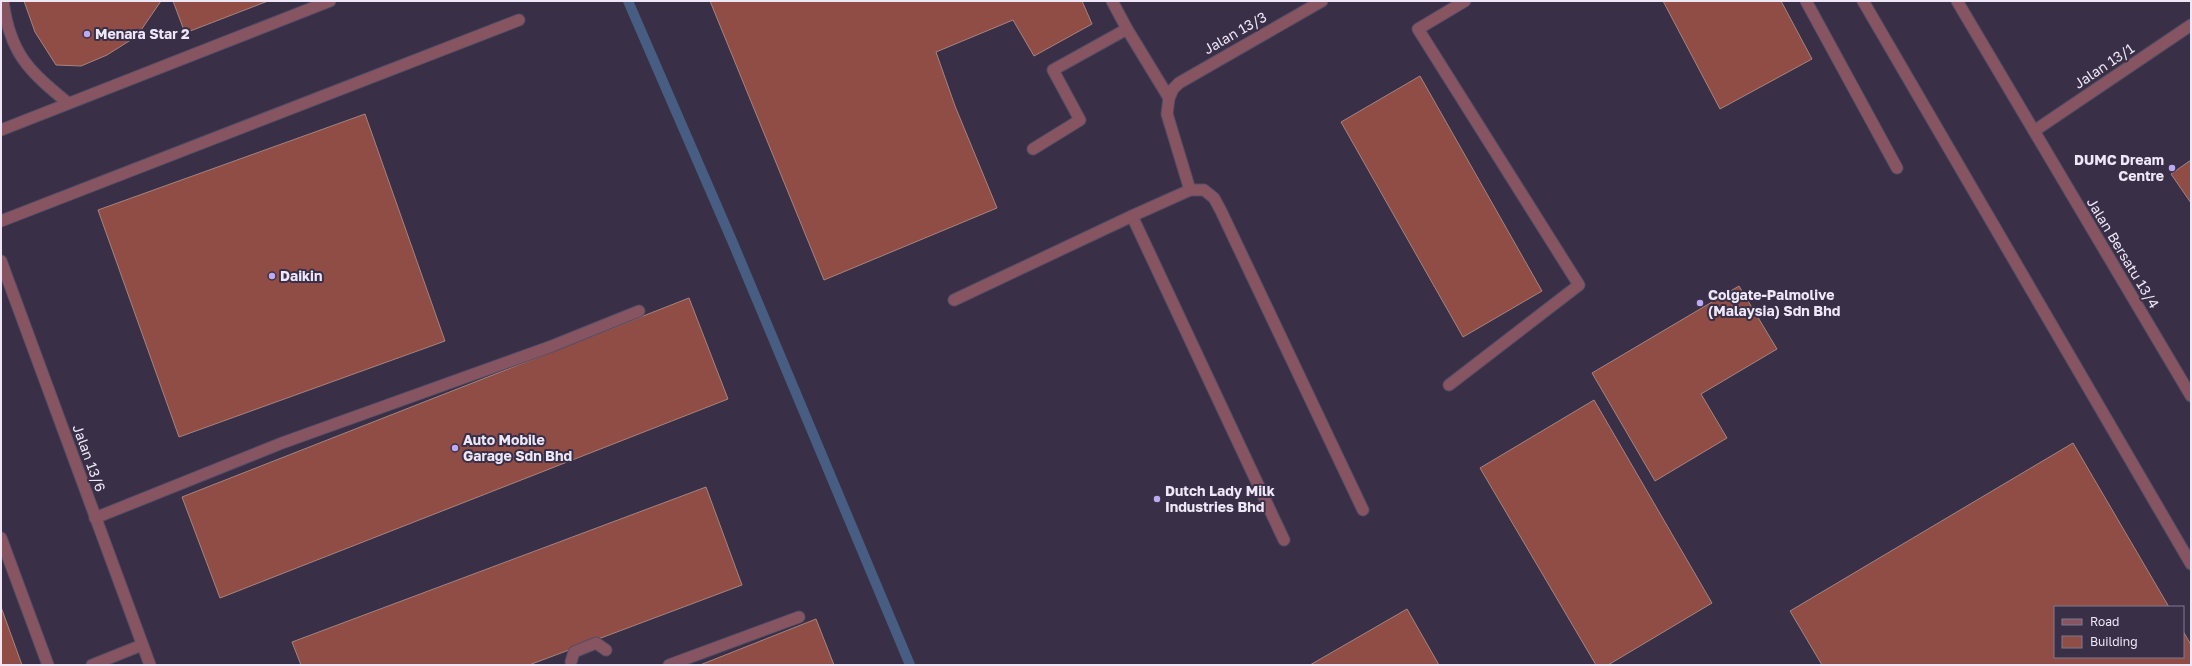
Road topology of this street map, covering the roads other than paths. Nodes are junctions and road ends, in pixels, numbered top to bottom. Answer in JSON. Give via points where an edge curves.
{"nodes":[{"id":1,"x":3,"y":1,"type":"edge"},
{"id":2,"x":330,"y":1,"type":"edge"},
{"id":3,"x":1112,"y":1,"type":"edge"},
{"id":4,"x":1322,"y":1,"type":"edge"},
{"id":5,"x":1465,"y":1,"type":"edge"},
{"id":6,"x":1806,"y":1,"type":"edge"},
{"id":7,"x":1863,"y":1,"type":"edge"},
{"id":8,"x":1957,"y":1,"type":"edge"},
{"id":9,"x":519,"y":20,"type":"dead end"},
{"id":10,"x":2191,"y":25,"type":"edge"},
{"id":11,"x":1127,"y":29,"type":"junction"},
{"id":12,"x":1169,"y":98,"type":"junction"},
{"id":13,"x":68,"y":103,"type":"junction"},
{"id":14,"x":1,"y":130,"type":"edge"},
{"id":15,"x":2034,"y":131,"type":"junction"},
{"id":16,"x":1033,"y":149,"type":"dead end"},
{"id":17,"x":1897,"y":168,"type":"dead end"},
{"id":18,"x":1190,"y":190,"type":"junction"},
{"id":19,"x":1132,"y":216,"type":"junction"},
{"id":20,"x":1,"y":221,"type":"edge"},
{"id":21,"x":1,"y":261,"type":"edge"},
{"id":22,"x":954,"y":300,"type":"dead end"},
{"id":23,"x":639,"y":311,"type":"dead end"},
{"id":24,"x":1449,"y":385,"type":"dead end"},
{"id":25,"x":2191,"y":396,"type":"edge"},
{"id":26,"x":1363,"y":510,"type":"dead end"},
{"id":27,"x":95,"y":518,"type":"junction"},
{"id":28,"x":1,"y":538,"type":"edge"},
{"id":29,"x":1284,"y":540,"type":"dead end"},
{"id":30,"x":2191,"y":564,"type":"edge"},
{"id":31,"x":799,"y":617,"type":"dead end"},
{"id":32,"x":142,"y":645,"type":"junction"},
{"id":33,"x":606,"y":650,"type":"dead end"},
{"id":34,"x":572,"y":662,"type":"dead end"},
{"id":35,"x":48,"y":665,"type":"edge"},
{"id":36,"x":92,"y":665,"type":"edge"},
{"id":37,"x":150,"y":665,"type":"edge"},
{"id":38,"x":669,"y":665,"type":"edge"}],
"edges":[{"from":1,"to":13,"type":"street","via":[[16,50],[35,76]]},
{"from":2,"to":13,"type":"street"},
{"from":3,"to":11,"type":"street"},
{"from":4,"to":12,"type":"street","name":"Jalan 13/3","via":[[1179,83]]},
{"from":5,"to":24,"type":"street","via":[[1418,30],[1579,285]]},
{"from":6,"to":17,"type":"street"},
{"from":7,"to":30,"type":"street"},
{"from":8,"to":15,"type":"street","name":"Jalan Bersatu 13/4"},
{"from":9,"to":20,"type":"street"},
{"from":10,"to":15,"type":"street","name":"Jalan 13/1"},
{"from":11,"to":12,"type":"street"},
{"from":11,"to":16,"type":"street","via":[[1053,70],[1080,120]]},
{"from":12,"to":18,"type":"street","via":[[1167,114]]},
{"from":13,"to":14,"type":"street"},
{"from":15,"to":25,"type":"street","name":"Jalan Bersatu 13/4"},
{"from":18,"to":19,"type":"street"},
{"from":18,"to":26,"type":"street","via":[[1208,192],[1221,211]]},
{"from":19,"to":22,"type":"street"},
{"from":19,"to":29,"type":"street"},
{"from":21,"to":27,"type":"street","name":"Jalan 13/6"},
{"from":23,"to":27,"type":"street","via":[[552,346],[282,443]]},
{"from":27,"to":32,"type":"street","name":"Jalan 13/6"},
{"from":28,"to":35,"type":"street"},
{"from":31,"to":38,"type":"street"},
{"from":32,"to":36,"type":"street"},
{"from":32,"to":37,"type":"street","name":"Jalan 13/6"},
{"from":33,"to":34,"type":"street","via":[[596,642],[574,652]]}]}
